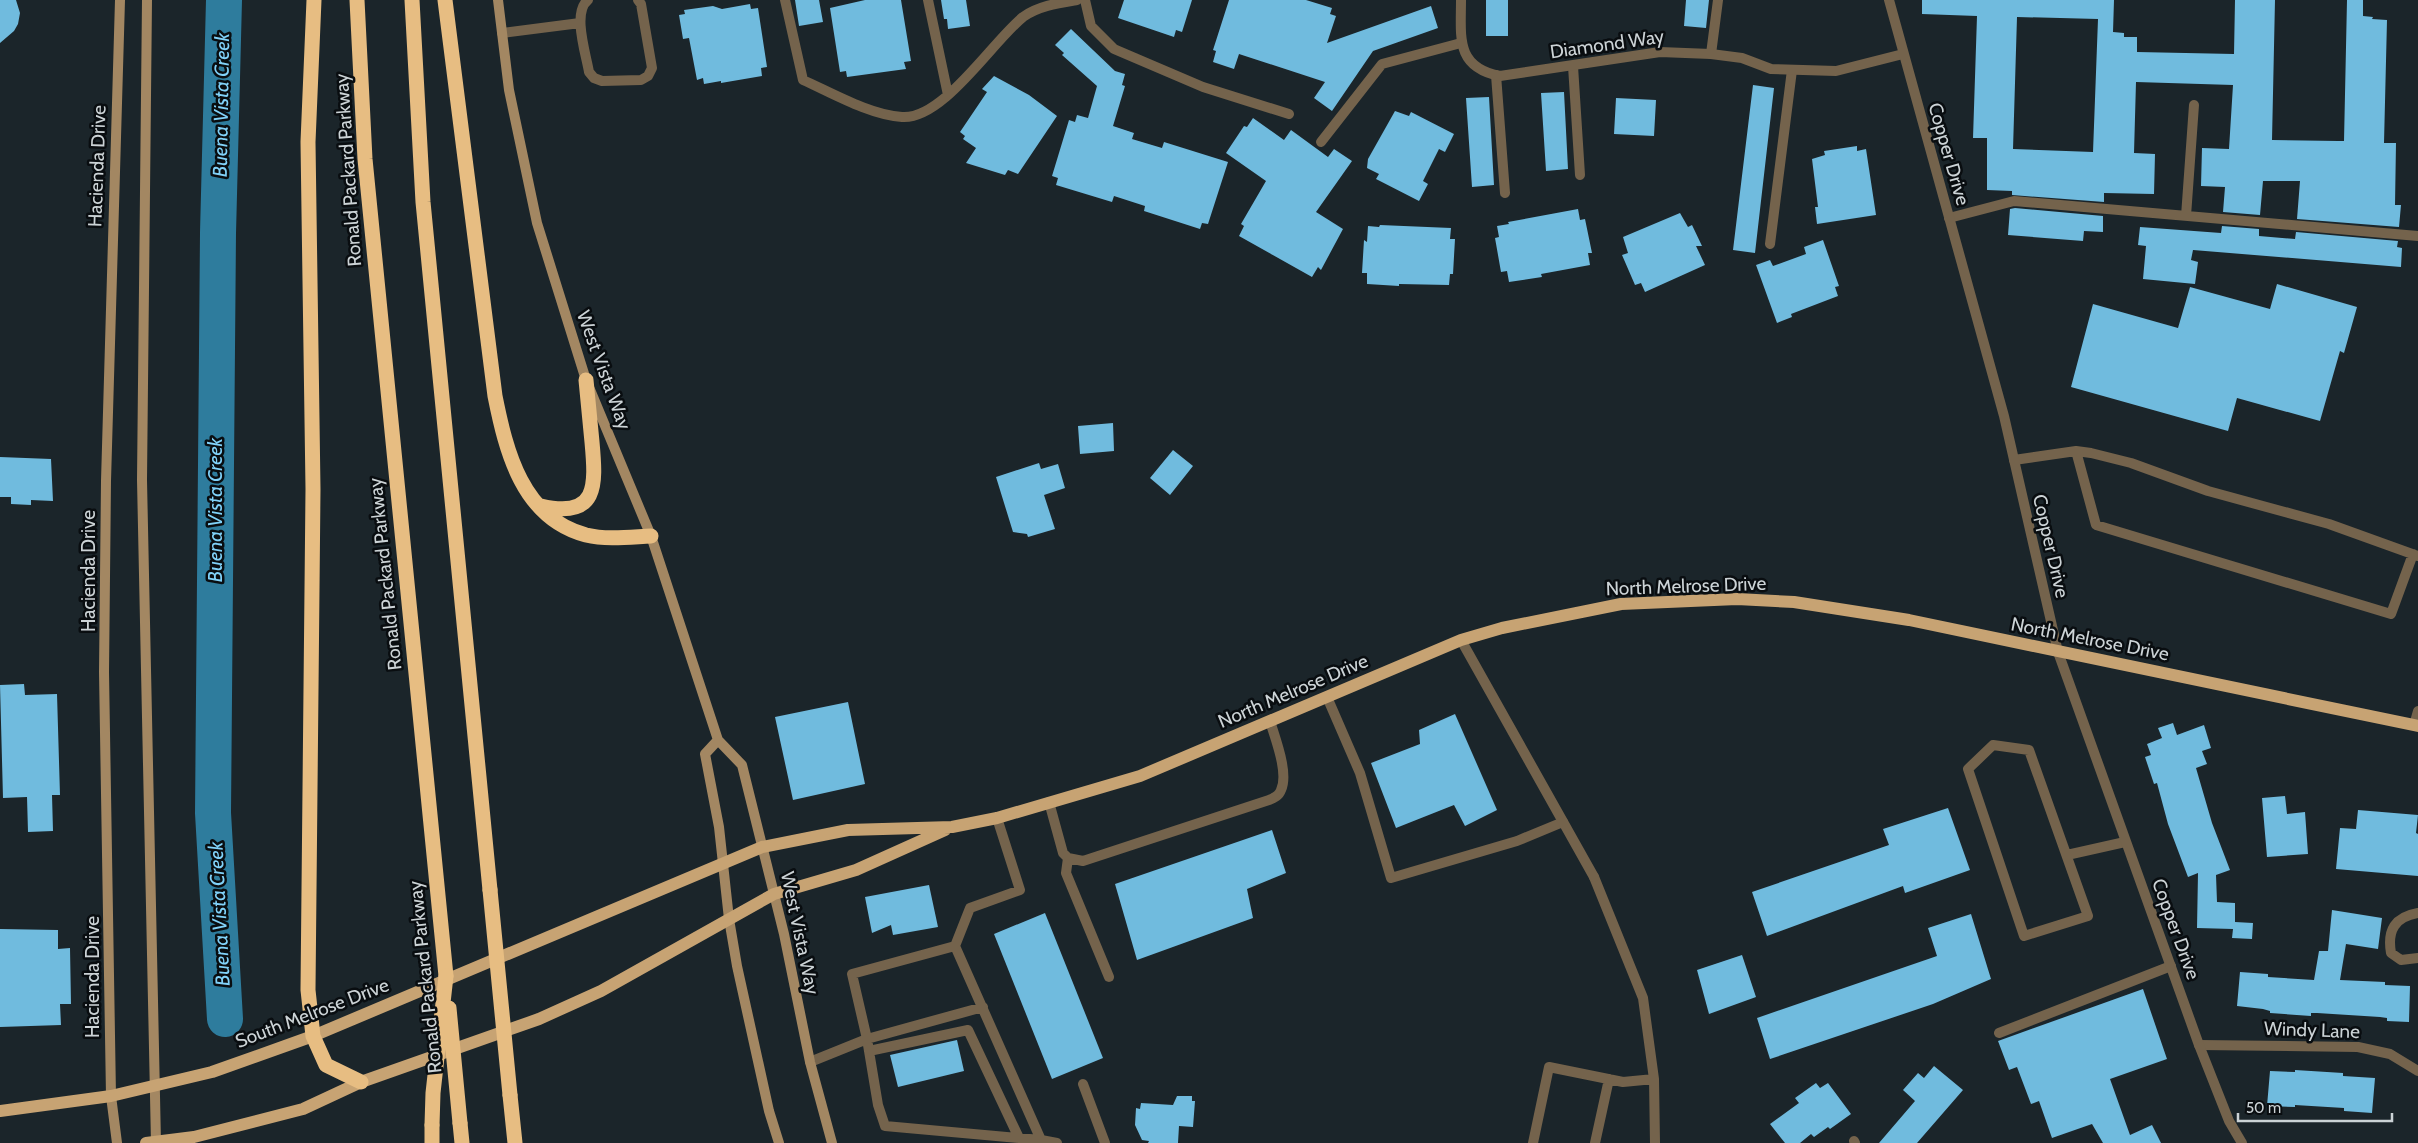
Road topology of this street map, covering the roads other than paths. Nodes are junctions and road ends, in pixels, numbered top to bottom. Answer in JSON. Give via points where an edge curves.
{"nodes":[{"id":1,"x":120,"y":0,"type":"edge"},
{"id":2,"x":147,"y":0,"type":"edge"},
{"id":3,"x":314,"y":0,"type":"edge"},
{"id":4,"x":357,"y":0,"type":"edge"},
{"id":5,"x":412,"y":0,"type":"edge"},
{"id":6,"x":445,"y":0,"type":"edge"},
{"id":7,"x":498,"y":0,"type":"edge"},
{"id":8,"x":588,"y":0,"type":"edge"},
{"id":9,"x":638,"y":0,"type":"edge"},
{"id":10,"x":785,"y":0,"type":"edge"},
{"id":11,"x":928,"y":0,"type":"edge"},
{"id":12,"x":1077,"y":0,"type":"edge"},
{"id":13,"x":1085,"y":0,"type":"edge"},
{"id":14,"x":1461,"y":0,"type":"edge"},
{"id":15,"x":1718,"y":0,"type":"edge"},
{"id":16,"x":1889,"y":0,"type":"edge"},
{"id":17,"x":580,"y":23,"type":"junction"},
{"id":18,"x":502,"y":33,"type":"junction"},
{"id":19,"x":1461,"y":43,"type":"junction"},
{"id":20,"x":1711,"y":54,"type":"junction"},
{"id":21,"x":1903,"y":54,"type":"junction"},
{"id":22,"x":1573,"y":66,"type":"junction"},
{"id":23,"x":1792,"y":70,"type":"junction"},
{"id":24,"x":1496,"y":75,"type":"junction"},
{"id":25,"x":948,"y":95,"type":"junction"},
{"id":26,"x":2194,"y":105,"type":"dead end"},
{"id":27,"x":1289,"y":114,"type":"dead end"},
{"id":28,"x":1321,"y":142,"type":"dead end"},
{"id":29,"x":1580,"y":175,"type":"dead end"},
{"id":30,"x":1505,"y":193,"type":"dead end"},
{"id":31,"x":2186,"y":216,"type":"junction"},
{"id":32,"x":1949,"y":218,"type":"junction"},
{"id":33,"x":2418,"y":236,"type":"edge"},
{"id":34,"x":1770,"y":244,"type":"dead end"},
{"id":35,"x":586,"y":380,"type":"junction"},
{"id":36,"x":2076,"y":452,"type":"junction"},
{"id":37,"x":2014,"y":460,"type":"junction"},
{"id":38,"x":540,"y":506,"type":"junction"},
{"id":39,"x":651,"y":536,"type":"junction"},
{"id":40,"x":2416,"y":555,"type":"edge"},
{"id":41,"x":1461,"y":640,"type":"junction"},
{"id":42,"x":2058,"y":652,"type":"junction"},
{"id":43,"x":1327,"y":697,"type":"junction"},
{"id":44,"x":2418,"y":711,"type":"edge"},
{"id":45,"x":1270,"y":721,"type":"junction"},
{"id":46,"x":2416,"y":725,"type":"edge"},
{"id":47,"x":718,"y":740,"type":"junction"},
{"id":48,"x":1049,"y":802,"type":"junction"},
{"id":49,"x":997,"y":818,"type":"junction"},
{"id":50,"x":1564,"y":822,"type":"junction"},
{"id":51,"x":952,"y":827,"type":"junction"},
{"id":52,"x":2125,"y":842,"type":"junction"},
{"id":53,"x":762,"y":847,"type":"junction"},
{"id":54,"x":2067,"y":855,"type":"junction"},
{"id":55,"x":1068,"y":858,"type":"junction"},
{"id":56,"x":722,"y":864,"type":"junction"},
{"id":57,"x":774,"y":894,"type":"junction"},
{"id":58,"x":2418,"y":913,"type":"edge"},
{"id":59,"x":729,"y":919,"type":"junction"},
{"id":60,"x":955,"y":946,"type":"junction"},
{"id":61,"x":2418,"y":958,"type":"edge"},
{"id":62,"x":2171,"y":966,"type":"junction"},
{"id":63,"x":446,"y":976,"type":"junction"},
{"id":64,"x":1109,"y":977,"type":"dead end"},
{"id":65,"x":983,"y":1007,"type":"junction"},
{"id":66,"x":1999,"y":1033,"type":"dead end"},
{"id":67,"x":313,"y":1036,"type":"junction"},
{"id":68,"x":867,"y":1039,"type":"junction"},
{"id":69,"x":2199,"y":1045,"type":"junction"},
{"id":70,"x":869,"y":1051,"type":"junction"},
{"id":71,"x":810,"y":1062,"type":"junction"},
{"id":72,"x":2418,"y":1071,"type":"edge"},
{"id":73,"x":1609,"y":1079,"type":"junction"},
{"id":74,"x":1654,"y":1079,"type":"junction"},
{"id":75,"x":361,"y":1082,"type":"junction"},
{"id":76,"x":1083,"y":1084,"type":"dead end"},
{"id":77,"x":155,"y":1087,"type":"junction"},
{"id":78,"x":111,"y":1096,"type":"junction"},
{"id":79,"x":0,"y":1111,"type":"edge"},
{"id":80,"x":1014,"y":1139,"type":"edge"},
{"id":81,"x":1041,"y":1140,"type":"junction"},
{"id":82,"x":116,"y":1143,"type":"edge"},
{"id":83,"x":153,"y":1143,"type":"edge"},
{"id":84,"x":432,"y":1143,"type":"edge"},
{"id":85,"x":462,"y":1143,"type":"edge"},
{"id":86,"x":515,"y":1143,"type":"edge"},
{"id":87,"x":779,"y":1143,"type":"edge"},
{"id":88,"x":832,"y":1143,"type":"edge"},
{"id":89,"x":1057,"y":1143,"type":"edge"},
{"id":90,"x":1105,"y":1143,"type":"edge"},
{"id":91,"x":1533,"y":1143,"type":"edge"},
{"id":92,"x":1595,"y":1143,"type":"edge"},
{"id":93,"x":1655,"y":1143,"type":"edge"},
{"id":94,"x":2242,"y":1143,"type":"edge"}],
"edges":[{"from":1,"to":78,"type":"main road","name":"Hacienda Drive","via":[[106,481],[104,672]]},
{"from":2,"to":77,"type":"main road","via":[[142,480]]},
{"from":3,"to":67,"type":"highway","via":[[308,142],[313,489],[308,990]]},
{"from":4,"to":63,"type":"highway","name":"Ronald Packard Parkway","via":[[365,159]]},
{"from":5,"to":86,"type":"highway","bridge":true,"via":[[423,202]]},
{"from":6,"to":38,"type":"highway","via":[[494,396],[504,442],[522,485]]},
{"from":7,"to":18,"type":"main road","name":"West Vista Way"},
{"from":8,"to":17,"type":"street","via":[[580,12]]},
{"from":9,"to":17,"type":"street","via":[[652,68],[641,80],[594,78],[589,72]]},
{"from":10,"to":25,"type":"street","via":[[803,80],[881,114],[905,118],[936,107]]},
{"from":11,"to":25,"type":"street"},
{"from":12,"to":25,"type":"street","via":[[1053,3],[1024,17]]},
{"from":13,"to":27,"type":"street","via":[[1091,26],[1114,49],[1203,87]]},
{"from":14,"to":19,"type":"street"},
{"from":15,"to":20,"type":"street"},
{"from":16,"to":21,"type":"street","name":"Copper Drive"},
{"from":17,"to":18,"type":"street"},
{"from":18,"to":35,"type":"main road","name":"West Vista Way","via":[[509,90],[537,223]]},
{"from":19,"to":24,"type":"street","via":[[1465,56],[1487,73]]},
{"from":19,"to":28,"type":"street","via":[[1382,64]]},
{"from":20,"to":22,"type":"street","name":"Diamond Way","via":[[1660,52]]},
{"from":20,"to":23,"type":"street","name":"Diamond Way","via":[[1742,58],[1772,69]]},
{"from":21,"to":23,"type":"street","name":"Diamond Way","via":[[1836,71]]},
{"from":21,"to":32,"type":"street","name":"Copper Drive"},
{"from":22,"to":24,"type":"street","name":"Diamond Way"},
{"from":22,"to":29,"type":"street"},
{"from":23,"to":34,"type":"street"},
{"from":24,"to":30,"type":"street"},
{"from":26,"to":31,"type":"street"},
{"from":31,"to":32,"type":"street","via":[[2014,201]]},
{"from":31,"to":33,"type":"street"},
{"from":32,"to":37,"type":"street","name":"Copper Drive"},
{"from":35,"to":38,"type":"highway","via":[[595,478],[590,495],[582,504],[569,510]]},
{"from":35,"to":39,"type":"main road","name":"West Vista Way"},
{"from":36,"to":37,"type":"street"},
{"from":36,"to":40,"type":"street","via":[[2131,463],[2208,491],[2329,524]]},
{"from":36,"to":40,"type":"street","via":[[2096,525],[2391,614]]},
{"from":37,"to":42,"type":"street","name":"Copper Drive"},
{"from":38,"to":39,"type":"highway","via":[[563,525],[586,535]]},
{"from":39,"to":47,"type":"main road","name":"West Vista Way"},
{"from":41,"to":42,"type":"main road","name":"North Melrose Drive","via":[[1502,628],[1621,604],[1737,599],[1794,602],[1909,620]]},
{"from":41,"to":43,"type":"main road","name":"North Melrose Drive"},
{"from":41,"to":50,"type":"street"},
{"from":42,"to":46,"type":"main road","name":"North Melrose Drive"},
{"from":42,"to":52,"type":"street","name":"Copper Drive"},
{"from":43,"to":45,"type":"main road","name":"North Melrose Drive"},
{"from":43,"to":50,"type":"street","via":[[1360,773],[1391,878],[1517,841]]},
{"from":44,"to":46,"type":"street"},
{"from":45,"to":48,"type":"main road","name":"North Melrose Drive","via":[[1140,776]]},
{"from":45,"to":55,"type":"street","via":[[1282,766],[1282,790],[1277,796],[1084,861]]},
{"from":47,"to":53,"type":"main road","name":"West Vista Way","via":[[742,765]]},
{"from":47,"to":56,"type":"main road","via":[[705,754],[719,827]]},
{"from":48,"to":49,"type":"main road","name":"North Melrose Drive"},
{"from":48,"to":55,"type":"street","via":[[1063,853]]},
{"from":49,"to":51,"type":"main road","name":"North Melrose Drive"},
{"from":49,"to":60,"type":"street","via":[[1020,890],[970,908]]},
{"from":50,"to":74,"type":"street","via":[[1594,877],[1643,998]]},
{"from":51,"to":53,"type":"main road","name":"North Melrose Drive","via":[[848,830]]},
{"from":51,"to":57,"type":"main road","name":"North Melrose Drive","via":[[856,870]]},
{"from":52,"to":54,"type":"street"},
{"from":52,"to":62,"type":"street","name":"Copper Drive"},
{"from":53,"to":56,"type":"main road","name":"South Melrose Drive"},
{"from":53,"to":57,"type":"main road","name":"West Vista Way"},
{"from":54,"to":54,"type":"street","via":[[2029,750],[1993,745],[1968,770],[2024,936],[2088,916]]},
{"from":55,"to":64,"type":"street","via":[[1066,872]]},
{"from":56,"to":59,"type":"main road"},
{"from":56,"to":67,"type":"main road","name":"South Melrose Drive"},
{"from":57,"to":59,"type":"main road"},
{"from":57,"to":71,"type":"main road","name":"West Vista Way"},
{"from":58,"to":61,"type":"street","via":[[2394,922],[2389,939],[2391,953],[2401,960]]},
{"from":59,"to":75,"type":"main road","via":[[584,999],[539,1019]]},
{"from":59,"to":87,"type":"main road","via":[[768,1111]]},
{"from":60,"to":65,"type":"street"},
{"from":60,"to":68,"type":"street","via":[[852,974]]},
{"from":62,"to":66,"type":"street"},
{"from":62,"to":69,"type":"street","name":"Copper Drive"},
{"from":63,"to":84,"type":"highway","bridge":true,"via":[[433,1093]]},
{"from":63,"to":85,"type":"highway","name":"Ronald Packard Parkway","bridge":true},
{"from":65,"to":68,"type":"street"},
{"from":65,"to":81,"type":"street"},
{"from":67,"to":75,"type":"highway","via":[[326,1065]]},
{"from":67,"to":77,"type":"main road","name":"South Melrose Drive","via":[[212,1072]]},
{"from":68,"to":70,"type":"street"},
{"from":68,"to":71,"type":"street"},
{"from":69,"to":72,"type":"street","name":"Windy Lane","via":[[2358,1047],[2390,1054]]},
{"from":69,"to":94,"type":"street","name":"Copper Drive","via":[[2229,1121]]},
{"from":70,"to":80,"type":"street","via":[[885,1126]]},
{"from":70,"to":80,"type":"street","via":[[968,1030]]},
{"from":71,"to":88,"type":"main road","name":"West Vista Way"},
{"from":73,"to":74,"type":"street","via":[[1640,1082]]},
{"from":73,"to":91,"type":"street","via":[[1549,1067]]},
{"from":73,"to":92,"type":"street"},
{"from":74,"to":93,"type":"street"},
{"from":75,"to":83,"type":"main road","via":[[303,1109],[194,1137]]},
{"from":76,"to":90,"type":"street"},
{"from":77,"to":78,"type":"main road","name":"South Melrose Drive"},
{"from":77,"to":83,"type":"main road"},
{"from":78,"to":79,"type":"main road","name":"South Melrose Drive"},
{"from":78,"to":82,"type":"main road","name":"Hacienda Drive"},
{"from":80,"to":81,"type":"street"},
{"from":81,"to":89,"type":"street"}]}
